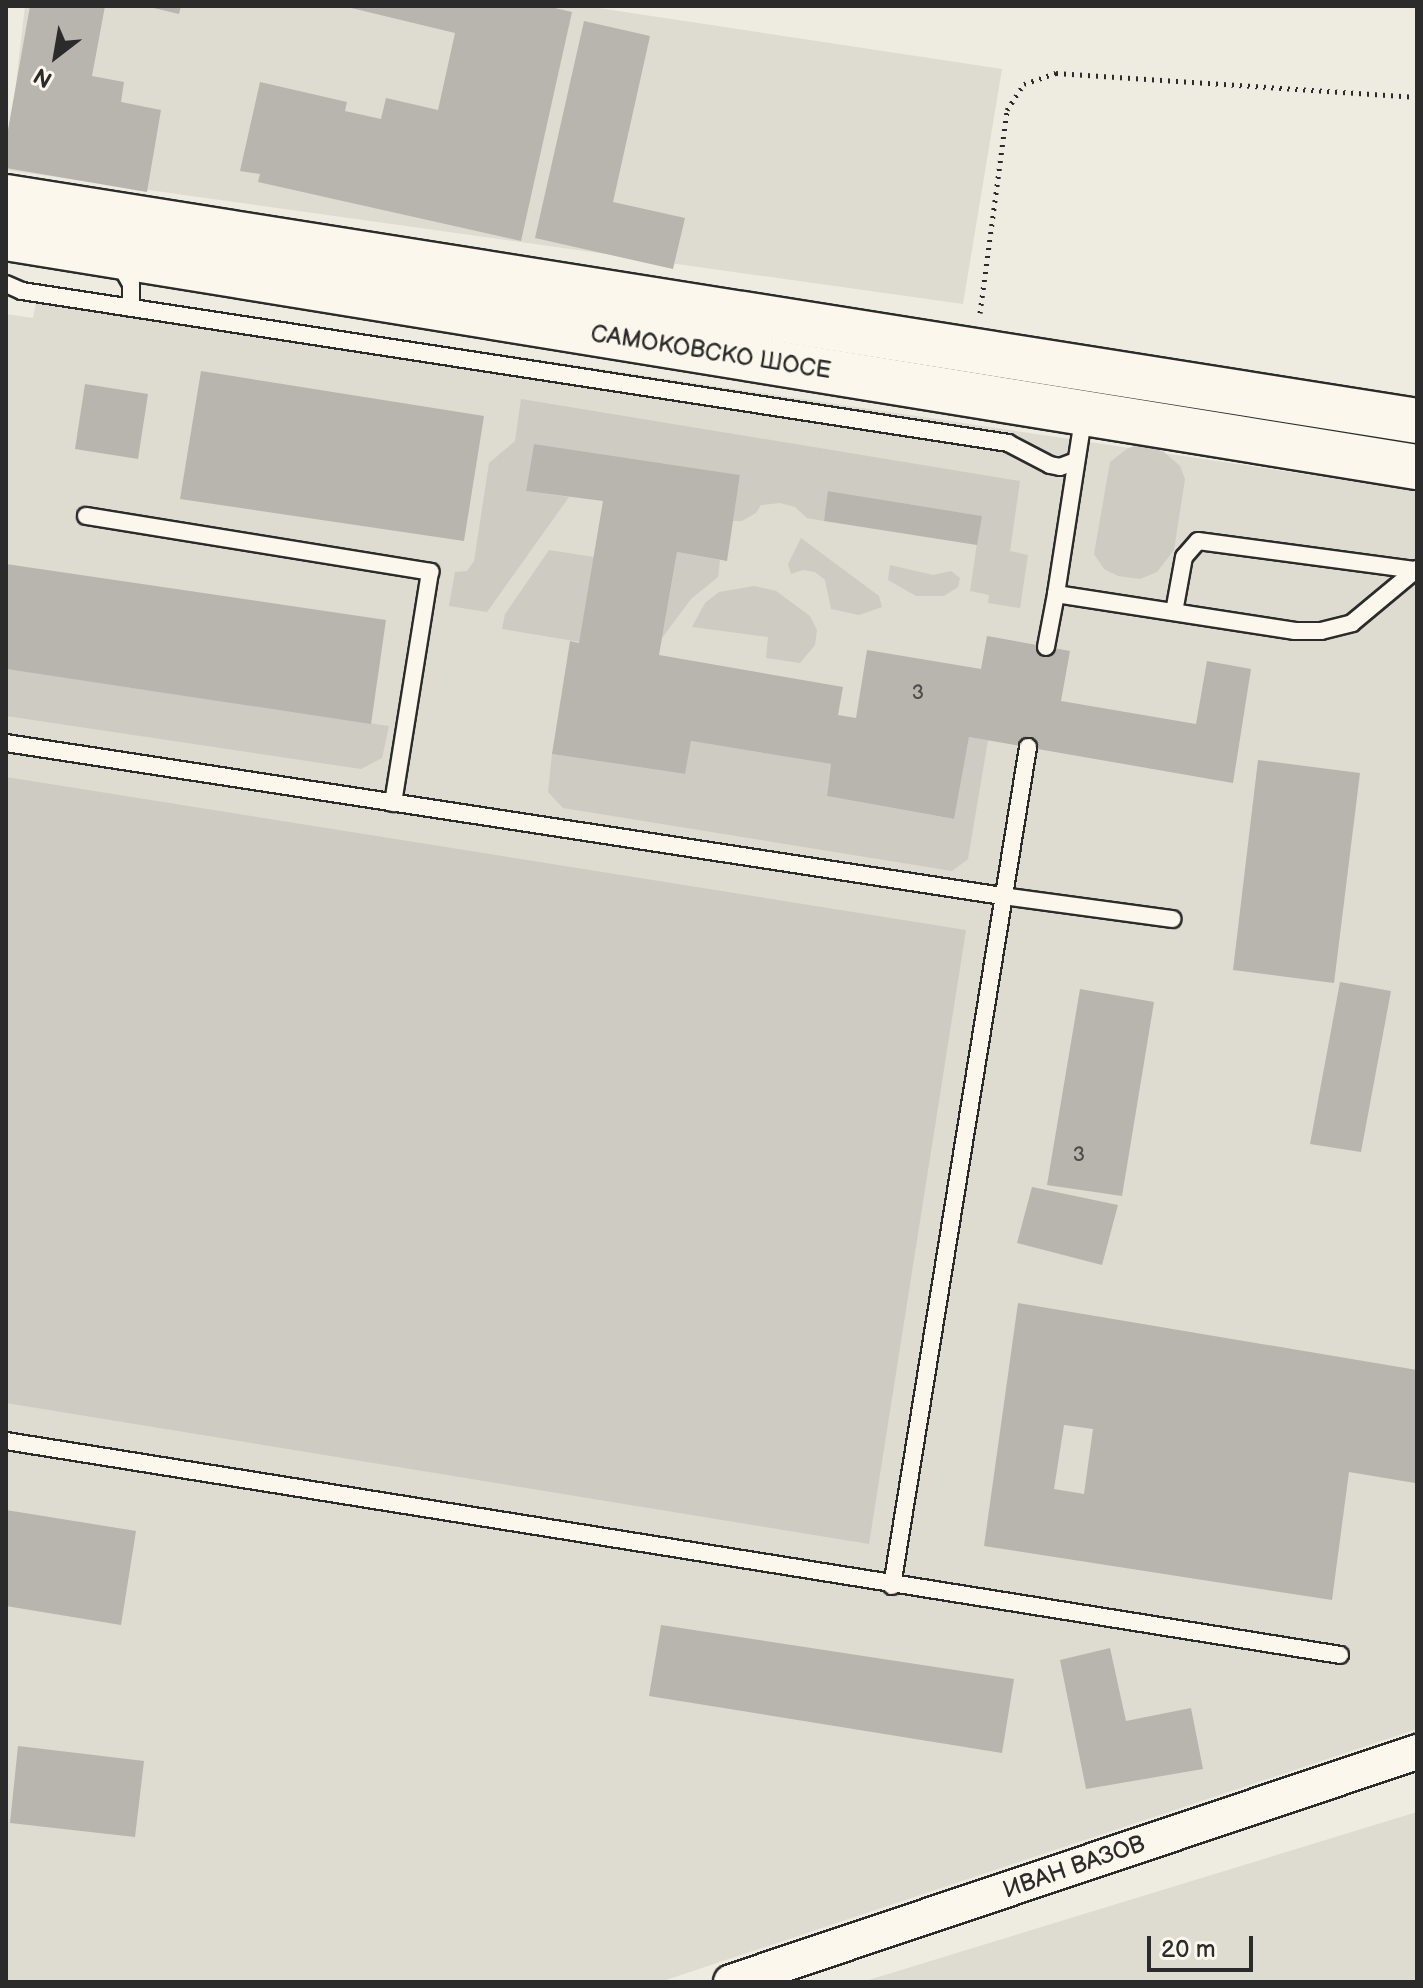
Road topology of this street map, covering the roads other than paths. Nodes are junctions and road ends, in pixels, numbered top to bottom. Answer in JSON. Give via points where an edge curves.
{"nodes":[{"id":1,"x":6,"y":197,"type":"edge"},
{"id":2,"x":6,"y":238,"type":"edge"},
{"id":3,"x":110,"y":255,"type":"junction"},
{"id":4,"x":6,"y":284,"type":"edge"},
{"id":5,"x":131,"y":308,"type":"junction"},
{"id":6,"x":1084,"y":413,"type":"junction"},
{"id":7,"x":1417,"y":421,"type":"edge"},
{"id":8,"x":1076,"y":461,"type":"junction"},
{"id":9,"x":1417,"y":467,"type":"edge"},
{"id":10,"x":86,"y":516,"type":"dead end"},
{"id":11,"x":1416,"y":570,"type":"edge"},
{"id":12,"x":1056,"y":594,"type":"junction"},
{"id":13,"x":1174,"y":612,"type":"junction"},
{"id":14,"x":1046,"y":647,"type":"dead end"},
{"id":15,"x":6,"y":743,"type":"edge"},
{"id":16,"x":1028,"y":747,"type":"dead end"},
{"id":17,"x":393,"y":803,"type":"junction"},
{"id":18,"x":1002,"y":896,"type":"junction"},
{"id":19,"x":1172,"y":919,"type":"dead end"},
{"id":20,"x":6,"y":1441,"type":"edge"},
{"id":21,"x":892,"y":1586,"type":"junction"},
{"id":22,"x":1340,"y":1655,"type":"dead end"},
{"id":23,"x":1417,"y":1752,"type":"edge"},
{"id":24,"x":731,"y":1982,"type":"edge"}],
"edges":[{"from":1,"to":7,"type":"main road","name":"САМОКОВСКО ШОСЕ"},
{"from":2,"to":3,"type":"main road","name":"САМОКОВСКО ШОСЕ"},
{"from":3,"to":5,"type":"lane","via":[[128,275]]},
{"from":3,"to":6,"type":"main road","name":"САМОКОВСКО ШОСЕ"},
{"from":4,"to":5,"type":"lane"},
{"from":5,"to":8,"type":"lane","via":[[1008,443],[1060,467]]},
{"from":6,"to":8,"type":"lane"},
{"from":6,"to":9,"type":"main road","name":"САМОКОВСКО ШОСЕ"},
{"from":8,"to":12,"type":"lane"},
{"from":10,"to":17,"type":"lane","via":[[430,572]]},
{"from":11,"to":13,"type":"lane","via":[[1352,623],[1321,631]]},
{"from":11,"to":13,"type":"lane","via":[[1198,541],[1184,557]]},
{"from":12,"to":13,"type":"lane"},
{"from":12,"to":14,"type":"lane"},
{"from":15,"to":17,"type":"lane"},
{"from":16,"to":18,"type":"lane"},
{"from":17,"to":18,"type":"lane"},
{"from":18,"to":19,"type":"lane"},
{"from":18,"to":21,"type":"lane"},
{"from":20,"to":21,"type":"lane"},
{"from":21,"to":22,"type":"lane"},
{"from":23,"to":24,"type":"street","name":"ИВАН ВАЗОВ"}]}
